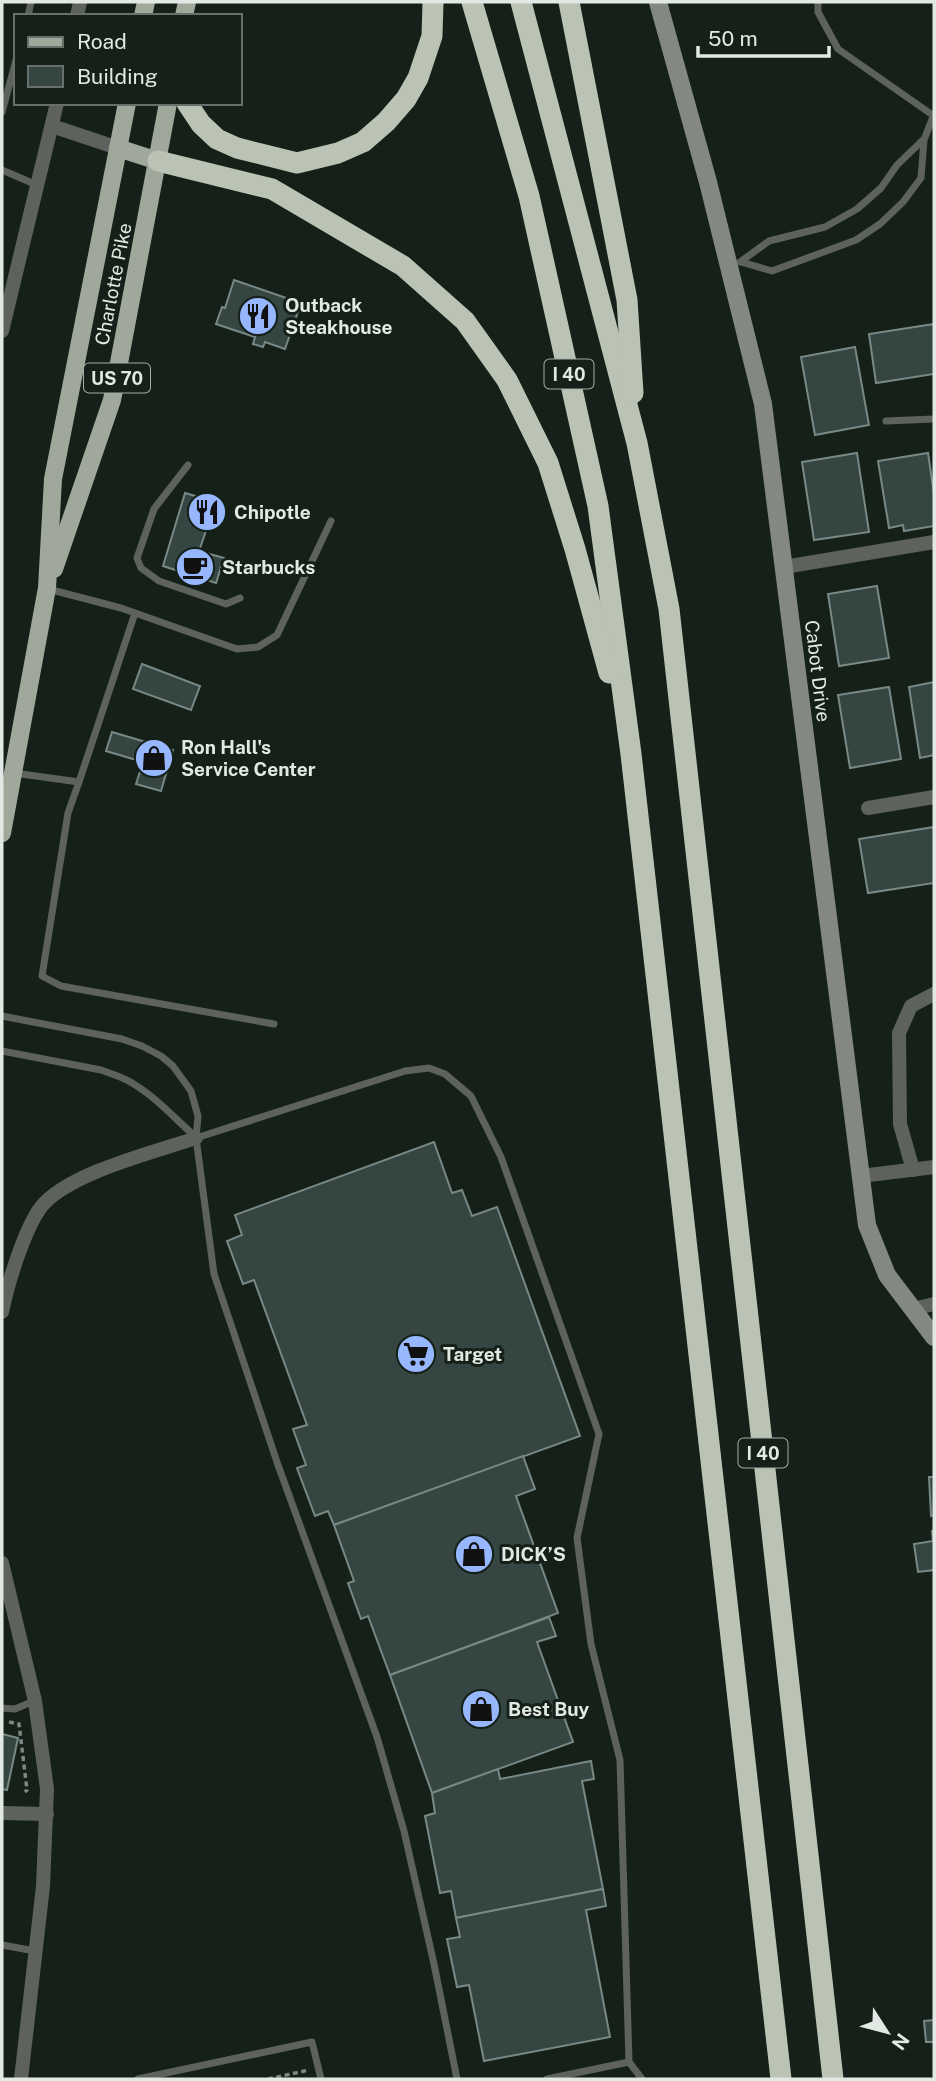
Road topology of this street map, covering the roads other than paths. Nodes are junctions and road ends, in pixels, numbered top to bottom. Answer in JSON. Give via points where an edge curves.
{"nodes":[{"id":1,"x":433,"y":2,"type":"edge"},
{"id":2,"x":472,"y":2,"type":"edge"},
{"id":3,"x":520,"y":2,"type":"edge"},
{"id":4,"x":569,"y":2,"type":"edge"},
{"id":5,"x":657,"y":2,"type":"edge"},
{"id":6,"x":818,"y":2,"type":"edge"},
{"id":7,"x":14,"y":67,"type":"edge"},
{"id":8,"x":57,"y":105,"type":"edge"},
{"id":9,"x":127,"y":105,"type":"edge"},
{"id":10,"x":168,"y":105,"type":"edge"},
{"id":11,"x":188,"y":105,"type":"edge"},
{"id":12,"x":2,"y":111,"type":"edge"},
{"id":13,"x":934,"y":115,"type":"edge"},
{"id":14,"x":52,"y":126,"type":"junction"},
{"id":15,"x":923,"y":140,"type":"junction"},
{"id":16,"x":118,"y":148,"type":"junction"},
{"id":17,"x":158,"y":161,"type":"junction"},
{"id":18,"x":2,"y":170,"type":"edge"},
{"id":19,"x":37,"y":185,"type":"junction"},
{"id":20,"x":735,"y":264,"type":"junction"},
{"id":21,"x":2,"y":331,"type":"edge"},
{"id":22,"x":934,"y":419,"type":"edge"},
{"id":23,"x":886,"y":421,"type":"dead end"},
{"id":24,"x":637,"y":443,"type":"junction"},
{"id":25,"x":187,"y":465,"type":"dead end"},
{"id":26,"x":331,"y":521,"type":"dead end"},
{"id":27,"x":934,"y":542,"type":"edge"},
{"id":28,"x":783,"y":567,"type":"junction"},
{"id":29,"x":47,"y":588,"type":"junction"},
{"id":30,"x":240,"y":597,"type":"dead end"},
{"id":31,"x":135,"y":613,"type":"junction"},
{"id":32,"x":631,"y":754,"type":"junction"},
{"id":33,"x":13,"y":773,"type":"junction"},
{"id":34,"x":79,"y":782,"type":"junction"},
{"id":35,"x":934,"y":797,"type":"edge"},
{"id":36,"x":868,"y":808,"type":"dead end"},
{"id":37,"x":2,"y":833,"type":"edge"},
{"id":38,"x":934,"y":994,"type":"edge"},
{"id":39,"x":2,"y":1016,"type":"edge"},
{"id":40,"x":274,"y":1024,"type":"dead end"},
{"id":41,"x":2,"y":1051,"type":"edge"},
{"id":42,"x":196,"y":1138,"type":"junction"},
{"id":43,"x":934,"y":1167,"type":"edge"},
{"id":44,"x":913,"y":1170,"type":"junction"},
{"id":45,"x":861,"y":1176,"type":"junction"},
{"id":46,"x":934,"y":1304,"type":"edge"},
{"id":47,"x":913,"y":1309,"type":"junction"},
{"id":48,"x":2,"y":1312,"type":"edge"},
{"id":49,"x":934,"y":1337,"type":"edge"},
{"id":50,"x":2,"y":1563,"type":"edge"},
{"id":51,"x":35,"y":1701,"type":"junction"},
{"id":52,"x":2,"y":1708,"type":"edge"},
{"id":53,"x":2,"y":1814,"type":"edge"},
{"id":54,"x":47,"y":1814,"type":"junction"},
{"id":55,"x":2,"y":1945,"type":"edge"},
{"id":56,"x":35,"y":1951,"type":"junction"},
{"id":57,"x":629,"y":2062,"type":"junction"},
{"id":58,"x":20,"y":2079,"type":"edge"},
{"id":59,"x":138,"y":2079,"type":"edge"},
{"id":60,"x":321,"y":2079,"type":"edge"},
{"id":61,"x":457,"y":2079,"type":"edge"},
{"id":62,"x":547,"y":2079,"type":"edge"},
{"id":63,"x":642,"y":2079,"type":"edge"},
{"id":64,"x":781,"y":2079,"type":"edge"},
{"id":65,"x":833,"y":2079,"type":"edge"}],
"edges":[{"from":1,"to":11,"type":"highway","via":[[432,36],[406,99],[363,142],[338,153],[297,163],[237,148],[217,139]]},
{"from":2,"to":32,"type":"highway","number":"I 40","via":[[530,196],[597,506]]},
{"from":3,"to":24,"type":"highway","number":"I 40"},
{"from":4,"to":24,"type":"highway","via":[[627,300]]},
{"from":5,"to":20,"type":"street","name":"Cabot Drive"},
{"from":6,"to":13,"type":"lane","via":[[818,12],[838,49]]},
{"from":7,"to":12,"type":"lane"},
{"from":8,"to":14,"type":"street"},
{"from":9,"to":16,"type":"main road","name":"Charlotte Pike","number":"US 70"},
{"from":10,"to":17,"type":"main road","name":"Charlotte Pike","number":"US 70"},
{"from":13,"to":15,"type":"lane"},
{"from":14,"to":16,"type":"street"},
{"from":14,"to":19,"type":"street"},
{"from":15,"to":20,"type":"lane","via":[[857,209],[825,227],[769,241]]},
{"from":15,"to":20,"type":"lane","via":[[921,178],[904,202],[856,240],[772,271]]},
{"from":16,"to":17,"type":"main road"},
{"from":16,"to":29,"type":"main road","name":"Charlotte Pike","number":"US 70","via":[[53,479]]},
{"from":17,"to":29,"type":"main road","name":"Charlotte Pike","number":"US 70","via":[[112,400]]},
{"from":17,"to":32,"type":"highway","via":[[272,189],[403,266],[465,321],[507,380],[548,463]]},
{"from":18,"to":19,"type":"lane"},
{"from":19,"to":21,"type":"street"},
{"from":20,"to":28,"type":"street","name":"Cabot Drive","via":[[763,404]]},
{"from":22,"to":23,"type":"lane"},
{"from":24,"to":65,"type":"highway","number":"I 40","via":[[669,608]]},
{"from":25,"to":30,"type":"lane","via":[[155,509],[137,558],[141,568],[159,581],[226,604]]},
{"from":26,"to":31,"type":"lane","via":[[277,635],[258,647],[237,649]]},
{"from":27,"to":28,"type":"street"},
{"from":28,"to":45,"type":"street","name":"Cabot Drive"},
{"from":29,"to":31,"type":"lane"},
{"from":29,"to":33,"type":"main road","name":"Charlotte Pike","number":"US 70"},
{"from":31,"to":34,"type":"lane"},
{"from":32,"to":64,"type":"highway","number":"I 40"},
{"from":33,"to":34,"type":"lane"},
{"from":33,"to":37,"type":"main road","name":"Charlotte Pike","number":"US 70"},
{"from":34,"to":40,"type":"lane","via":[[68,813],[42,976],[61,986]]},
{"from":35,"to":36,"type":"street"},
{"from":38,"to":44,"type":"street","via":[[911,1006],[899,1033],[900,1124]]},
{"from":39,"to":42,"type":"lane","via":[[122,1039],[161,1056],[191,1091],[198,1116]]},
{"from":41,"to":42,"type":"lane","via":[[117,1076],[147,1094]]},
{"from":42,"to":48,"type":"street","via":[[75,1181],[43,1205],[8,1285]]},
{"from":42,"to":57,"type":"lane","via":[[405,1071],[429,1068],[445,1074],[471,1096],[501,1157],[599,1434],[578,1538],[591,1644],[620,1760]]},
{"from":42,"to":61,"type":"lane","via":[[214,1274],[377,1737],[404,1831]]},
{"from":43,"to":44,"type":"street"},
{"from":44,"to":45,"type":"street"},
{"from":45,"to":47,"type":"street","name":"Cabot Drive","via":[[867,1225],[887,1275]]},
{"from":46,"to":47,"type":"street"},
{"from":47,"to":49,"type":"street","name":"Cabot Drive"},
{"from":50,"to":51,"type":"street"},
{"from":51,"to":52,"type":"lane","via":[[15,1709]]},
{"from":51,"to":54,"type":"street"},
{"from":53,"to":54,"type":"street"},
{"from":54,"to":56,"type":"street"},
{"from":55,"to":56,"type":"lane"},
{"from":56,"to":58,"type":"street"},
{"from":57,"to":62,"type":"lane"},
{"from":57,"to":63,"type":"lane"},
{"from":59,"to":60,"type":"lane","via":[[312,2042]]}]}
